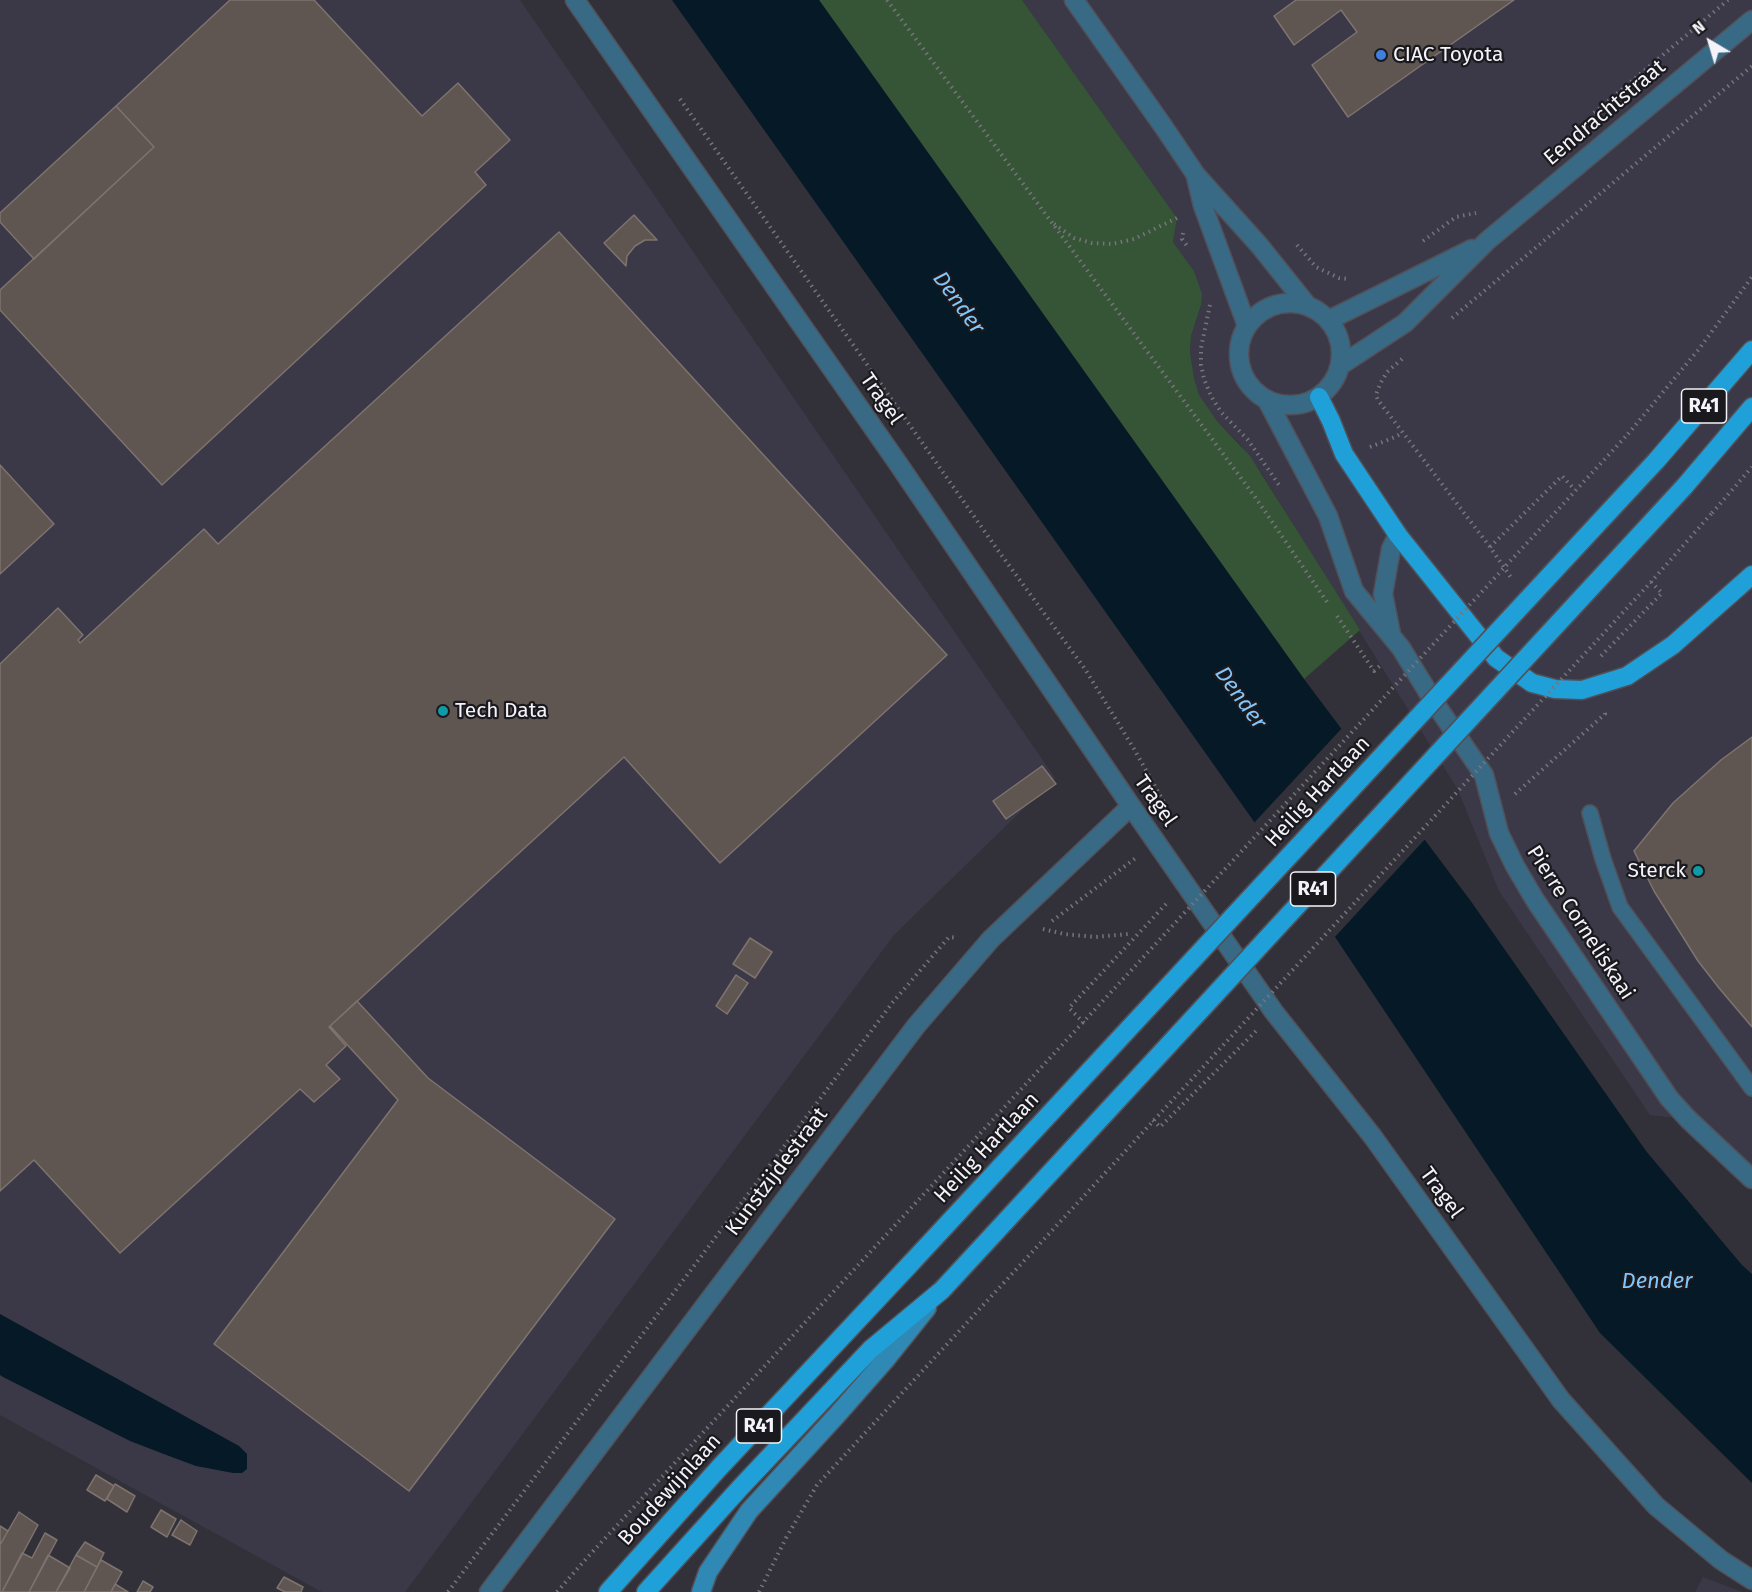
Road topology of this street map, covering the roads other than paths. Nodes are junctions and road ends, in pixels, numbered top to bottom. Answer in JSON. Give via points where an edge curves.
{"nodes":[{"id":1,"x":576,"y":0,"type":"edge"},
{"id":2,"x":1074,"y":0,"type":"edge"},
{"id":3,"x":1752,"y":20,"type":"edge"},
{"id":4,"x":1196,"y":176,"type":"junction"},
{"id":5,"x":1487,"y":241,"type":"junction"},
{"id":6,"x":1307,"y":305,"type":"junction"},
{"id":7,"x":1329,"y":320,"type":"junction"},
{"id":8,"x":1247,"y":326,"type":"junction"},
{"id":9,"x":1752,"y":350,"type":"edge"},
{"id":10,"x":1341,"y":365,"type":"junction"},
{"id":11,"x":1319,"y":397,"type":"junction"},
{"id":12,"x":1267,"y":400,"type":"junction"},
{"id":13,"x":1752,"y":407,"type":"edge"},
{"id":14,"x":1398,"y":536,"type":"junction"},
{"id":15,"x":1752,"y":575,"type":"edge"},
{"id":16,"x":1396,"y":642,"type":"junction"},
{"id":17,"x":1131,"y":806,"type":"junction"},
{"id":18,"x":1590,"y":813,"type":"dead end"},
{"id":19,"x":1752,"y":1088,"type":"edge"},
{"id":20,"x":1752,"y":1179,"type":"edge"},
{"id":21,"x":913,"y":1262,"type":"joint"},
{"id":22,"x":942,"y":1290,"type":"junction"},
{"id":23,"x":1752,"y":1580,"type":"edge"},
{"id":24,"x":489,"y":1592,"type":"edge"},
{"id":25,"x":608,"y":1592,"type":"edge"},
{"id":26,"x":646,"y":1592,"type":"edge"},
{"id":27,"x":701,"y":1592,"type":"edge"}],
"edges":[{"from":1,"to":17,"type":"street","name":"Tragel"},
{"from":2,"to":4,"type":"street"},
{"from":3,"to":5,"type":"street","name":"Eendrachtstraat"},
{"from":4,"to":6,"type":"street"},
{"from":4,"to":8,"type":"street","via":[[1203,206]]},
{"from":5,"to":7,"type":"street","name":"Eendrachtstraat"},
{"from":5,"to":10,"type":"street","name":"Eendrachtstraat","via":[[1405,323]]},
{"from":6,"to":7,"type":"street"},
{"from":6,"to":8,"type":"street","via":[[1275,304]]},
{"from":7,"to":10,"type":"street","via":[[1338,333]]},
{"from":8,"to":12,"type":"street","via":[[1241,339],[1240,368],[1255,392]]},
{"from":9,"to":21,"type":"main road","name":"Heilig Hartlaan","number":"R41","bridge":true,"via":[[1656,461]]},
{"from":10,"to":11,"type":"street","via":[[1333,383]]},
{"from":11,"to":12,"type":"street","via":[[1301,405]]},
{"from":11,"to":14,"type":"main road","via":[[1344,454]]},
{"from":12,"to":16,"type":"street","name":"Pierre Corneliskaai","via":[[1328,516],[1354,591]]},
{"from":13,"to":22,"type":"main road","number":"R41","bridge":true,"via":[[1684,487]]},
{"from":14,"to":15,"type":"main road","via":[[1496,658],[1532,683],[1556,689],[1589,689],[1627,676],[1673,645]]},
{"from":14,"to":16,"type":"street","name":"Pierre Corneliskaai","via":[[1391,549],[1383,594]]},
{"from":16,"to":20,"type":"street","name":"Pierre Corneliskaai","via":[[1484,775],[1499,833],[1535,900],[1669,1098]]},
{"from":17,"to":23,"type":"street","name":"Tragel","via":[[1274,1012],[1373,1137],[1561,1400],[1656,1506],[1721,1560]]},
{"from":17,"to":24,"type":"street","name":"Kunstzijdestraat","via":[[991,939],[916,1026]]},
{"from":18,"to":19,"type":"lane","via":[[1620,907]]},
{"from":21,"to":25,"type":"main road","name":"Boudewijnlaan","number":"R41"},
{"from":22,"to":26,"type":"main road","number":"R41","via":[[871,1349]]},
{"from":22,"to":27,"type":"main road","via":[[887,1358],[749,1511],[708,1572]]}]}
